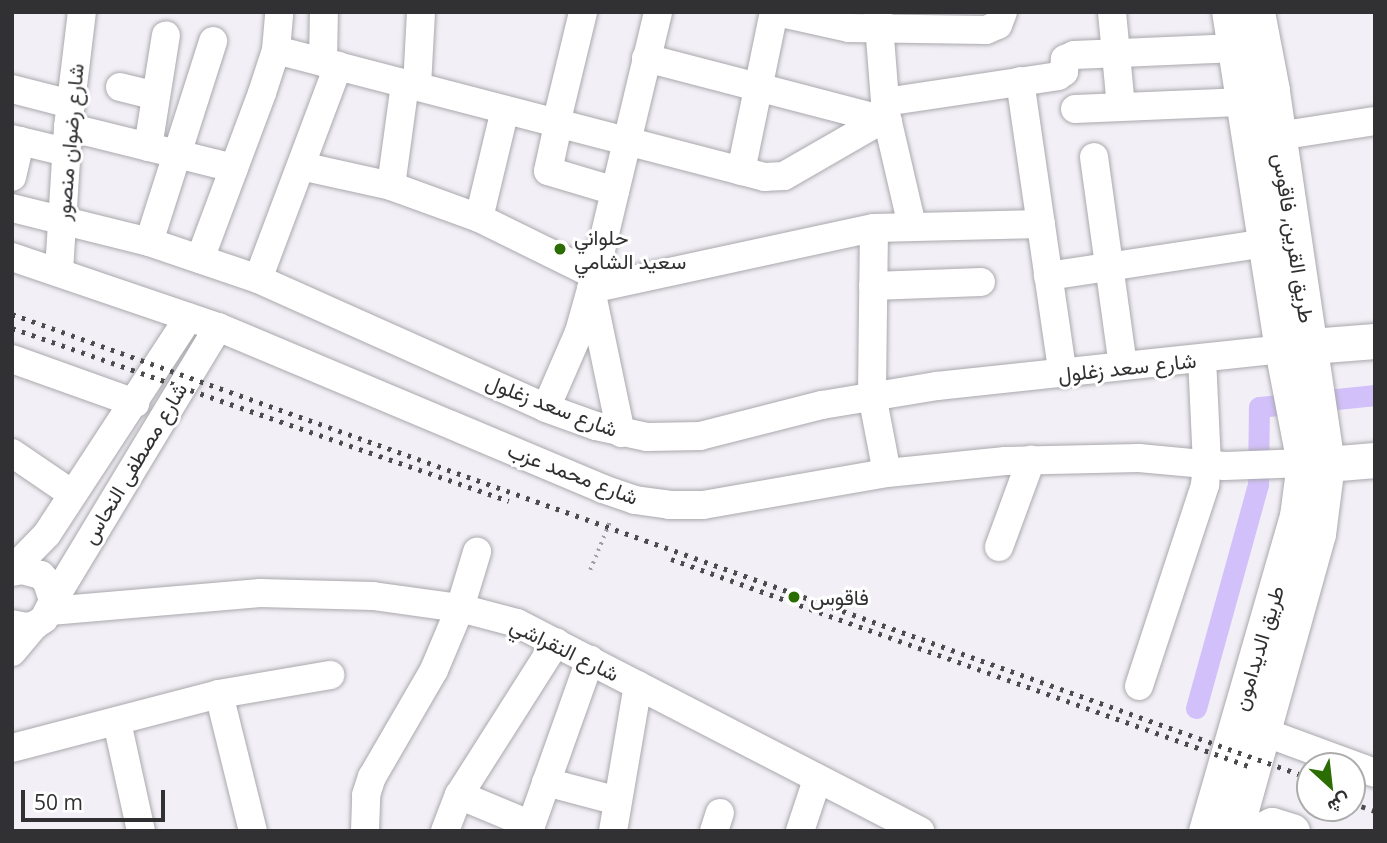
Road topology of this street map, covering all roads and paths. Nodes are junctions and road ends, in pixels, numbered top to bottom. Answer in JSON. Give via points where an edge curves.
{"nodes":[{"id":1,"x":82,"y":12,"type":"edge"},
{"id":2,"x":279,"y":12,"type":"edge"},
{"id":3,"x":324,"y":12,"type":"edge"},
{"id":4,"x":421,"y":12,"type":"edge"},
{"id":5,"x":583,"y":12,"type":"edge"},
{"id":6,"x":658,"y":12,"type":"edge"},
{"id":7,"x":775,"y":12,"type":"edge"},
{"id":8,"x":1112,"y":12,"type":"edge"},
{"id":9,"x":1229,"y":12,"type":"edge"},
{"id":10,"x":1257,"y":12,"type":"edge"},
{"id":11,"x":1003,"y":13,"type":"edge"},
{"id":12,"x":879,"y":21,"type":"edge"},
{"id":13,"x":166,"y":35,"type":"dead end"},
{"id":14,"x":213,"y":41,"type":"dead end"},
{"id":15,"x":1237,"y":48,"type":"junction"},
{"id":16,"x":276,"y":50,"type":"junction"},
{"id":17,"x":1116,"y":54,"type":"junction"},
{"id":18,"x":646,"y":58,"type":"junction"},
{"id":19,"x":330,"y":64,"type":"junction"},
{"id":20,"x":1020,"y":81,"type":"junction"},
{"id":21,"x":411,"y":85,"type":"junction"},
{"id":22,"x":120,"y":87,"type":"dead end"},
{"id":23,"x":758,"y":87,"type":"junction"},
{"id":24,"x":12,"y":89,"type":"edge"},
{"id":25,"x":156,"y":96,"type":"junction"},
{"id":26,"x":1245,"y":102,"type":"junction"},
{"id":27,"x":1121,"y":107,"type":"junction"},
{"id":28,"x":505,"y":110,"type":"junction"},
{"id":29,"x":1075,"y":110,"type":"dead end"},
{"id":30,"x":885,"y":114,"type":"junction"},
{"id":31,"x":1375,"y":121,"type":"edge"},
{"id":32,"x":557,"y":125,"type":"junction"},
{"id":33,"x":68,"y":128,"type":"junction"},
{"id":34,"x":1278,"y":136,"type":"junction"},
{"id":35,"x":16,"y":140,"type":"edge"},
{"id":36,"x":627,"y":144,"type":"junction"},
{"id":37,"x":148,"y":147,"type":"junction"},
{"id":38,"x":177,"y":154,"type":"junction"},
{"id":39,"x":1094,"y":157,"type":"dead end"},
{"id":40,"x":301,"y":166,"type":"junction"},
{"id":41,"x":234,"y":168,"type":"junction"},
{"id":42,"x":741,"y":172,"type":"junction"},
{"id":43,"x":12,"y":177,"type":"edge"},
{"id":44,"x":391,"y":186,"type":"junction"},
{"id":45,"x":615,"y":191,"type":"junction"},
{"id":46,"x":12,"y":208,"type":"edge"},
{"id":47,"x":479,"y":218,"type":"junction"},
{"id":48,"x":62,"y":220,"type":"junction"},
{"id":49,"x":1041,"y":224,"type":"junction"},
{"id":50,"x":912,"y":226,"type":"junction"},
{"id":51,"x":874,"y":228,"type":"junction"},
{"id":52,"x":149,"y":242,"type":"junction"},
{"id":53,"x":1266,"y":243,"type":"junction"},
{"id":54,"x":12,"y":257,"type":"edge"},
{"id":55,"x":200,"y":259,"type":"junction"},
{"id":56,"x":1111,"y":267,"type":"junction"},
{"id":57,"x":59,"y":271,"type":"junction"},
{"id":58,"x":1048,"y":276,"type":"junction"},
{"id":59,"x":258,"y":279,"type":"junction"},
{"id":60,"x":593,"y":282,"type":"junction"},
{"id":61,"x":981,"y":282,"type":"dead end"},
{"id":62,"x":873,"y":286,"type":"junction"},
{"id":63,"x":189,"y":317,"type":"junction"},
{"id":64,"x":218,"y":327,"type":"junction"},
{"id":65,"x":1375,"y":341,"type":"edge"},
{"id":66,"x":12,"y":359,"type":"edge"},
{"id":67,"x":1202,"y":359,"type":"junction"},
{"id":68,"x":1299,"y":361,"type":"junction"},
{"id":69,"x":1124,"y":366,"type":"junction"},
{"id":70,"x":1063,"y":374,"type":"junction"},
{"id":71,"x":873,"y":395,"type":"junction"},
{"id":72,"x":135,"y":403,"type":"junction"},
{"id":73,"x":546,"y":408,"type":"junction"},
{"id":74,"x":621,"y":433,"type":"junction"},
{"id":75,"x":12,"y":453,"type":"edge"},
{"id":76,"x":1308,"y":455,"type":"junction"},
{"id":77,"x":1031,"y":460,"type":"junction"},
{"id":78,"x":1375,"y":460,"type":"edge"},
{"id":79,"x":1216,"y":465,"type":"junction"},
{"id":80,"x":887,"y":473,"type":"junction"},
{"id":81,"x":72,"y":494,"type":"junction"},
{"id":82,"x":610,"y":521,"type":"dead end"},
{"id":83,"x":999,"y":547,"type":"dead end"},
{"id":84,"x":477,"y":552,"type":"dead end"},
{"id":85,"x":590,"y":570,"type":"dead end"},
{"id":86,"x":12,"y":571,"type":"edge"},
{"id":87,"x":460,"y":608,"type":"junction"},
{"id":88,"x":1282,"y":613,"type":"junction"},
{"id":89,"x":37,"y":615,"type":"edge"},
{"id":90,"x":556,"y":642,"type":"junction"},
{"id":91,"x":12,"y":652,"type":"edge"},
{"id":92,"x":590,"y":660,"type":"junction"},
{"id":93,"x":330,"y":676,"type":"dead end"},
{"id":94,"x":638,"y":685,"type":"junction"},
{"id":95,"x":1139,"y":687,"type":"dead end"},
{"id":96,"x":219,"y":694,"type":"junction"},
{"id":97,"x":117,"y":722,"type":"junction"},
{"id":98,"x":1261,"y":731,"type":"junction"},
{"id":99,"x":12,"y":748,"type":"edge"},
{"id":100,"x":1375,"y":773,"type":"edge"},
{"id":101,"x":817,"y":780,"type":"junction"},
{"id":102,"x":546,"y":782,"type":"junction"},
{"id":103,"x":459,"y":795,"type":"junction"},
{"id":104,"x":618,"y":801,"type":"junction"},
{"id":105,"x":530,"y":828,"type":"edge"},
{"id":106,"x":909,"y":828,"type":"edge"},
{"id":107,"x":141,"y":831,"type":"edge"},
{"id":108,"x":253,"y":831,"type":"edge"},
{"id":109,"x":365,"y":831,"type":"edge"},
{"id":110,"x":445,"y":831,"type":"edge"},
{"id":111,"x":613,"y":831,"type":"edge"},
{"id":112,"x":800,"y":831,"type":"edge"},
{"id":113,"x":1206,"y":831,"type":"edge"},
{"id":114,"x":1235,"y":831,"type":"edge"},
{"id":115,"x":1259,"y":831,"type":"edge"},
{"id":116,"x":1292,"y":831,"type":"edge"}],
"edges":[{"from":1,"to":33,"type":"street","name":"شارع رضوان منصور"},
{"from":2,"to":16,"type":"street"},
{"from":3,"to":19,"type":"street"},
{"from":4,"to":21,"type":"street"},
{"from":5,"to":32,"type":"street"},
{"from":6,"to":18,"type":"street"},
{"from":7,"to":12,"type":"street","via":[[849,28]]},
{"from":7,"to":23,"type":"street"},
{"from":8,"to":17,"type":"street"},
{"from":9,"to":15,"type":"main road","name":"طريق القرين, فاقوس"},
{"from":10,"to":34,"type":"main road","name":"طريق القرين, فاقوس"},
{"from":11,"to":12,"type":"street","via":[[998,25],[986,30]]},
{"from":12,"to":30,"type":"street"},
{"from":13,"to":25,"type":"street"},
{"from":14,"to":38,"type":"street"},
{"from":15,"to":17,"type":"street"},
{"from":15,"to":26,"type":"main road","name":"طريق القرين, فاقوس"},
{"from":16,"to":19,"type":"street"},
{"from":16,"to":41,"type":"street"},
{"from":17,"to":20,"type":"street","via":[[1069,56],[1060,75]]},
{"from":17,"to":27,"type":"street"},
{"from":18,"to":23,"type":"street"},
{"from":18,"to":36,"type":"street"},
{"from":19,"to":21,"type":"street"},
{"from":19,"to":40,"type":"street"},
{"from":20,"to":30,"type":"street"},
{"from":20,"to":49,"type":"street"},
{"from":21,"to":28,"type":"street"},
{"from":21,"to":44,"type":"street"},
{"from":22,"to":25,"type":"street"},
{"from":23,"to":30,"type":"street"},
{"from":23,"to":42,"type":"street"},
{"from":24,"to":33,"type":"street"},
{"from":25,"to":37,"type":"street"},
{"from":26,"to":27,"type":"street"},
{"from":26,"to":53,"type":"main road","name":"طريق القرين, فاقوس"},
{"from":27,"to":29,"type":"street"},
{"from":28,"to":32,"type":"street"},
{"from":28,"to":47,"type":"street"},
{"from":30,"to":42,"type":"street","via":[[784,176]]},
{"from":30,"to":50,"type":"street"},
{"from":31,"to":34,"type":"street"},
{"from":32,"to":36,"type":"street"},
{"from":32,"to":45,"type":"street","via":[[548,171]]},
{"from":33,"to":35,"type":"street"},
{"from":33,"to":37,"type":"street"},
{"from":33,"to":48,"type":"street","name":"شارع رضوان منصور"},
{"from":34,"to":68,"type":"main road","name":"طريق القرين, فاقوس"},
{"from":35,"to":43,"type":"street"},
{"from":36,"to":42,"type":"street"},
{"from":36,"to":45,"type":"street"},
{"from":37,"to":38,"type":"street"},
{"from":38,"to":41,"type":"street"},
{"from":38,"to":52,"type":"street"},
{"from":39,"to":56,"type":"street"},
{"from":40,"to":44,"type":"street"},
{"from":40,"to":59,"type":"street"},
{"from":41,"to":55,"type":"street"},
{"from":44,"to":47,"type":"street"},
{"from":45,"to":60,"type":"street"},
{"from":46,"to":48,"type":"street","name":"شارع سعد زغلول"},
{"from":47,"to":60,"type":"street"},
{"from":48,"to":52,"type":"street","name":"شارع سعد زغلول"},
{"from":48,"to":57,"type":"street","name":"شارع رضوان منصور"},
{"from":49,"to":50,"type":"street"},
{"from":49,"to":58,"type":"street"},
{"from":50,"to":51,"type":"street"},
{"from":51,"to":60,"type":"street"},
{"from":51,"to":62,"type":"street"},
{"from":52,"to":55,"type":"street","name":"شارع سعد زغلول"},
{"from":53,"to":56,"type":"street"},
{"from":53,"to":68,"type":"main road","name":"طريق القرين, فاقوس"},
{"from":54,"to":57,"type":"street","name":"شارع محمد عزب"},
{"from":55,"to":59,"type":"street","name":"شارع سعد زغلول"},
{"from":56,"to":58,"type":"street"},
{"from":56,"to":69,"type":"street"},
{"from":57,"to":63,"type":"street","name":"شارع محمد عزب"},
{"from":58,"to":70,"type":"street"},
{"from":59,"to":73,"type":"street","name":"شارع سعد زغلول"},
{"from":60,"to":73,"type":"street","via":[[579,332]]},
{"from":60,"to":74,"type":"street"},
{"from":61,"to":62,"type":"street"},
{"from":62,"to":71,"type":"street"},
{"from":63,"to":64,"type":"street","name":"شارع محمد عزب"},
{"from":63,"to":72,"type":"street","name":"شارع مصطفى النحاس"},
{"from":64,"to":80,"type":"street","name":"شارع محمد عزب","via":[[635,500],[703,505]]},
{"from":64,"to":89,"type":"street","name":"شارع مصطفى النحاس"},
{"from":65,"to":68,"type":"main road","name":"شارع سعد زغلول"},
{"from":66,"to":72,"type":"street"},
{"from":67,"to":68,"type":"street","name":"شارع سعد زغلول"},
{"from":67,"to":69,"type":"street","name":"شارع سعد زغلول"},
{"from":67,"to":79,"type":"street"},
{"from":68,"to":76,"type":"main road","name":"طريق القرين, فاقوس"},
{"from":69,"to":70,"type":"street","name":"شارع سعد زغلول"},
{"from":70,"to":71,"type":"street","name":"شارع سعد زغلول"},
{"from":71,"to":74,"type":"street","name":"شارع سعد زغلول","via":[[701,436]]},
{"from":71,"to":80,"type":"street"},
{"from":72,"to":81,"type":"street","name":"شارع مصطفى النحاس"},
{"from":73,"to":74,"type":"street","name":"شارع سعد زغلول"},
{"from":75,"to":81,"type":"street"},
{"from":76,"to":78,"type":"main road"},
{"from":76,"to":79,"type":"street","name":"شارع محمد عزب"},
{"from":76,"to":88,"type":"main road","name":"طريق الديدامون","via":[[1318,534]]},
{"from":77,"to":79,"type":"street","name":"شارع محمد عزب","via":[[1139,458]]},
{"from":77,"to":80,"type":"street","name":"شارع محمد عزب"},
{"from":77,"to":83,"type":"street"},
{"from":79,"to":95,"type":"street"},
{"from":81,"to":86,"type":"street","name":"شارع مصطفى النحاس","via":[[47,534]]},
{"from":82,"to":85,"type":"path","bridge":true},
{"from":84,"to":87,"type":"street"},
{"from":86,"to":89,"type":"street","via":[[41,575],[47,582]]},
{"from":87,"to":89,"type":"street","name":"شارع النقراشي","via":[[373,596],[260,593]]},
{"from":87,"to":90,"type":"street","name":"شارع النقراشي","via":[[517,623]]},
{"from":87,"to":109,"type":"street","via":[[434,670],[372,777],[366,795]]},
{"from":88,"to":98,"type":"main road","name":"طريق الديدامون"},
{"from":88,"to":113,"type":"main road","name":"طريق الديدامون"},
{"from":89,"to":91,"type":"street","name":"شارع مصطفى النحاس"},
{"from":90,"to":92,"type":"street","name":"شارع النقراشي"},
{"from":90,"to":103,"type":"street"},
{"from":92,"to":94,"type":"street","name":"شارع النقراشي"},
{"from":92,"to":102,"type":"street"},
{"from":93,"to":96,"type":"street"},
{"from":94,"to":101,"type":"street","name":"شارع النقراشي"},
{"from":94,"to":104,"type":"street"},
{"from":96,"to":97,"type":"street"},
{"from":96,"to":108,"type":"street"},
{"from":97,"to":99,"type":"street"},
{"from":97,"to":107,"type":"street"},
{"from":98,"to":100,"type":"street"},
{"from":98,"to":114,"type":"main road","name":"طريق الديدامون"},
{"from":101,"to":106,"type":"street","name":"شارع النقراشي"},
{"from":101,"to":112,"type":"street"},
{"from":102,"to":104,"type":"street"},
{"from":102,"to":105,"type":"street"},
{"from":103,"to":105,"type":"street"},
{"from":103,"to":110,"type":"street"},
{"from":104,"to":111,"type":"street"},
{"from":115,"to":116,"type":"main road","via":[[1272,825]]}]}
